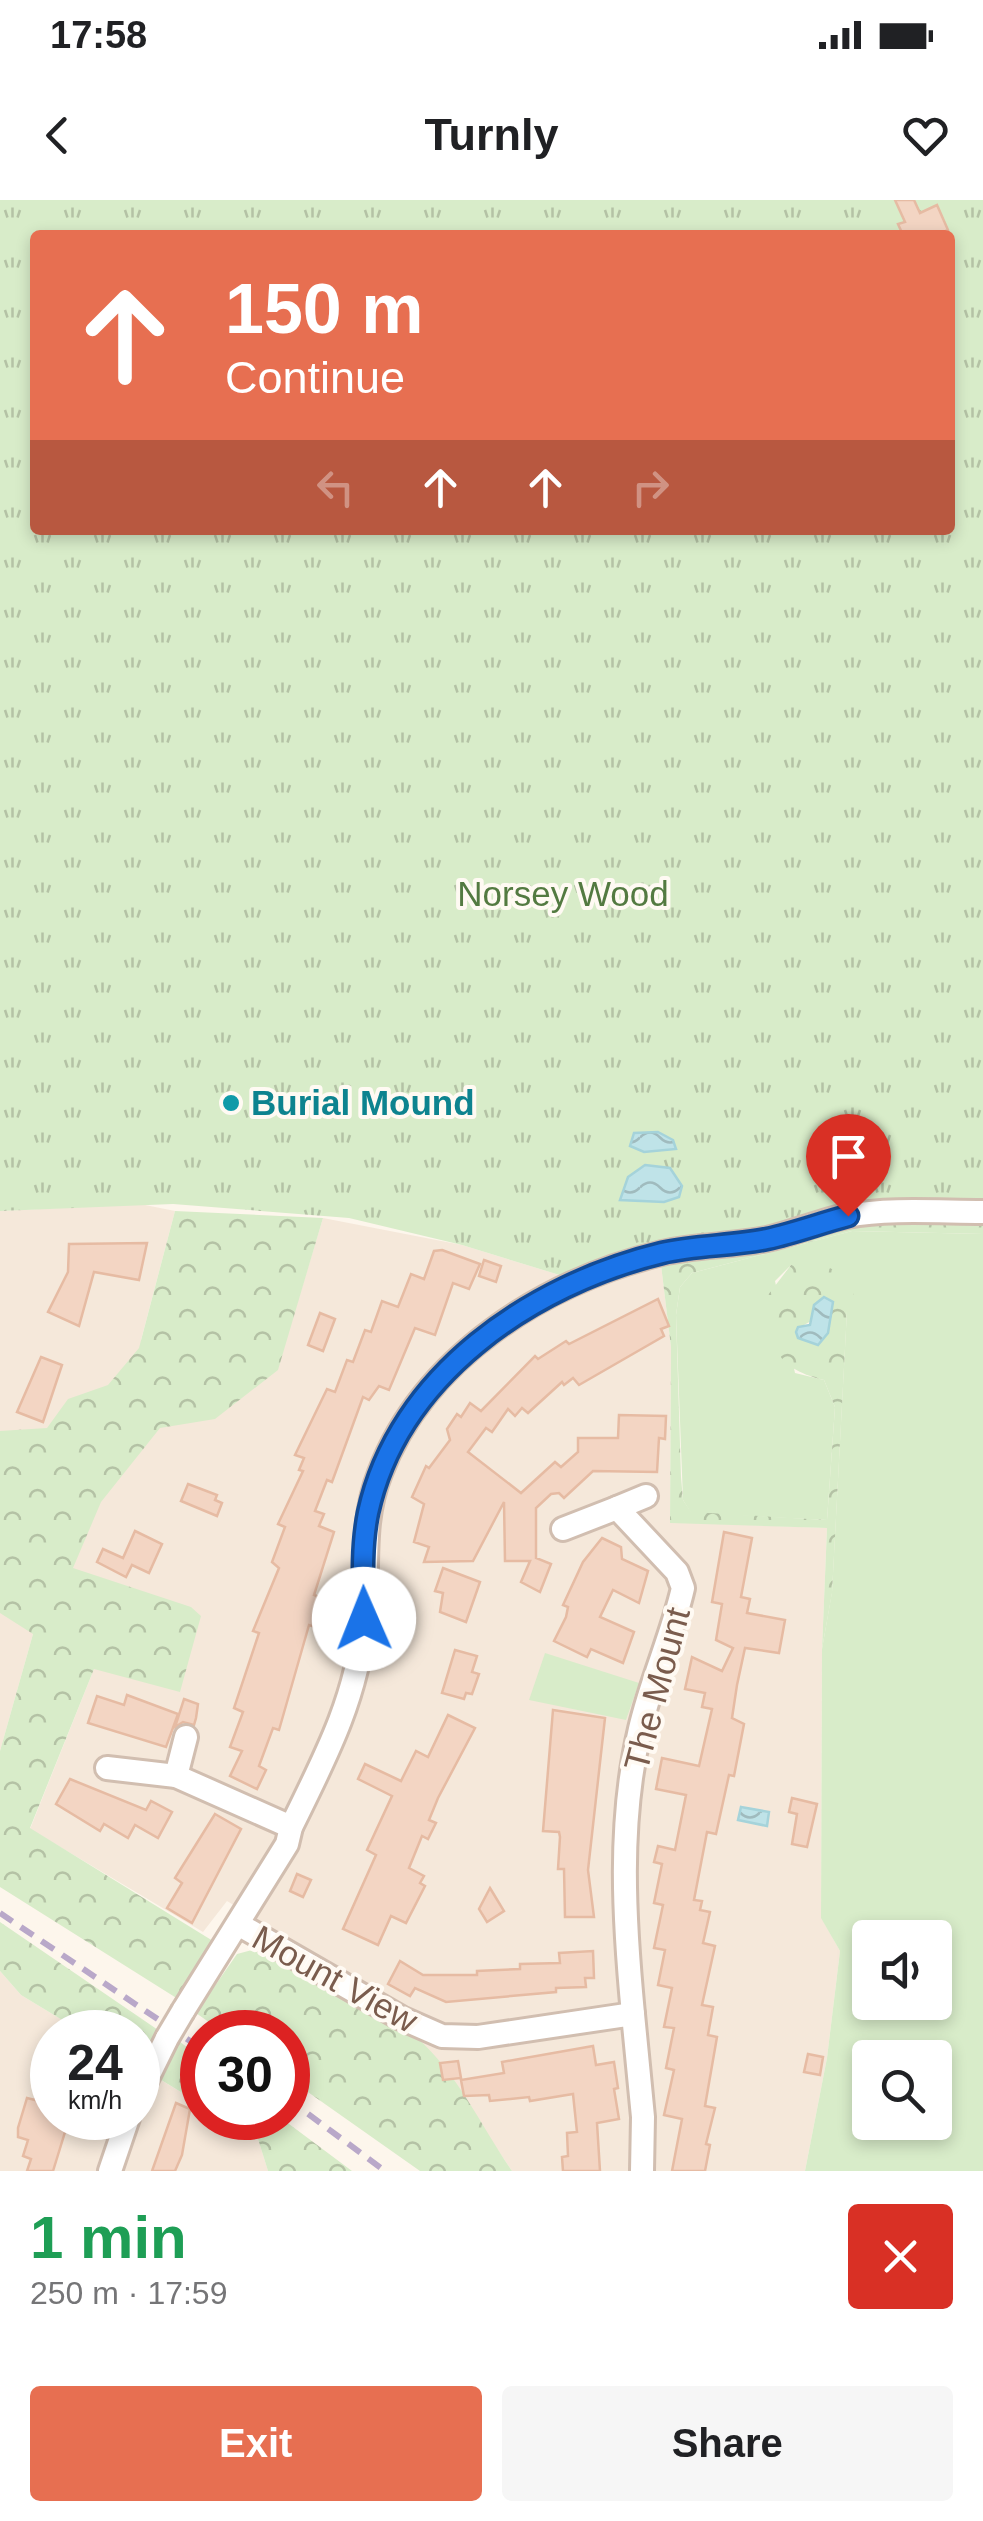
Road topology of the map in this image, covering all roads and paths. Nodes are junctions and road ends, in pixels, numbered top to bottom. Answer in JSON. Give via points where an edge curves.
{"nodes":[{"id":1,"x":983,"y":1212,"type":"edge"},
{"id":2,"x":646,"y":1496,"type":"dead end"},
{"id":3,"x":617,"y":1508,"type":"junction"},
{"id":4,"x":563,"y":1529,"type":"dead end"},
{"id":5,"x":186,"y":1737,"type":"dead end"},
{"id":6,"x":107,"y":1768,"type":"dead end"},
{"id":7,"x":176,"y":1776,"type":"junction"},
{"id":8,"x":291,"y":1827,"type":"junction"},
{"id":9,"x":238,"y":1924,"type":"junction"},
{"id":10,"x":633,"y":2014,"type":"junction"},
{"id":11,"x":160,"y":2052,"type":"edge"},
{"id":12,"x":121,"y":2140,"type":"edge"},
{"id":13,"x":110,"y":2171,"type":"edge"},
{"id":14,"x":642,"y":2171,"type":"edge"}],
"edges":[{"from":1,"to":8,"type":"street","via":[[848,1216],[766,1239],[662,1253],[566,1287],[457,1360],[394,1442],[368,1514],[364,1619],[351,1694]]},
{"from":2,"to":3,"type":"street"},
{"from":3,"to":4,"type":"street"},
{"from":3,"to":10,"type":"street","name":"The Mount","via":[[678,1572],[683,1588],[632,1778],[624,1909]]},
{"from":5,"to":7,"type":"street"},
{"from":6,"to":7,"type":"street"},
{"from":7,"to":8,"type":"street"},
{"from":8,"to":9,"type":"street"},
{"from":9,"to":10,"type":"street","name":"Mount View","via":[[442,2036],[478,2037]]},
{"from":9,"to":11,"type":"street","bridge":true},
{"from":10,"to":14,"type":"street"},
{"from":12,"to":13,"type":"street"}]}
